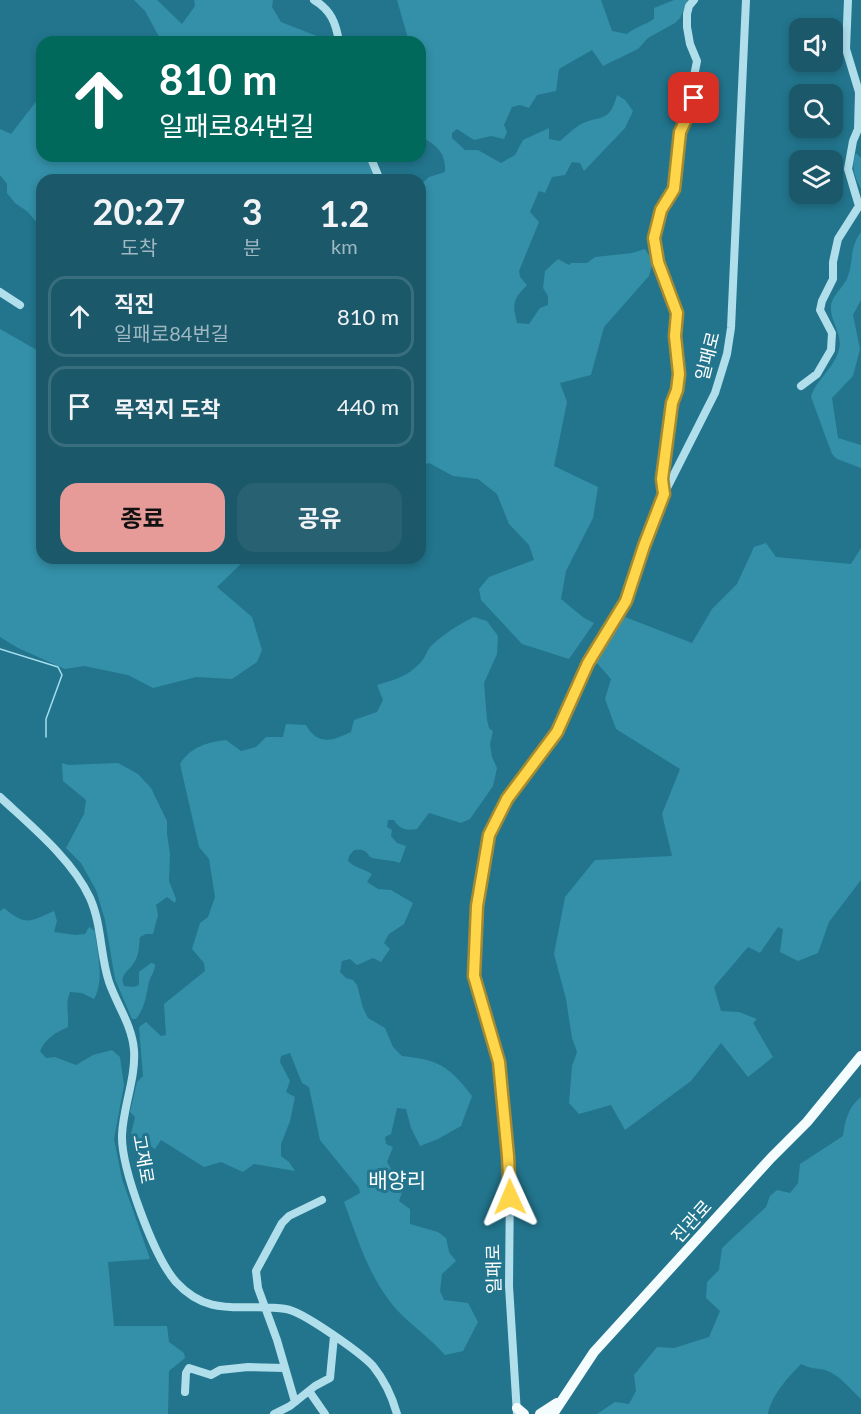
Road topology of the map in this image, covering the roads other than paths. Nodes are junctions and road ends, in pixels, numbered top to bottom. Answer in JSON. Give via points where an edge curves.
{"nodes":[{"id":1,"x":314,"y":0,"type":"edge"},
{"id":2,"x":694,"y":0,"type":"edge"},
{"id":3,"x":746,"y":0,"type":"edge"},
{"id":4,"x":848,"y":0,"type":"edge"},
{"id":5,"x":338,"y":36,"type":"edge"},
{"id":6,"x":0,"y":292,"type":"edge"},
{"id":7,"x":20,"y":305,"type":"dead end"},
{"id":8,"x":801,"y":386,"type":"dead end"},
{"id":9,"x":664,"y":494,"type":"junction"},
{"id":10,"x":0,"y":797,"type":"edge"},
{"id":11,"x":861,"y":1056,"type":"edge"},
{"id":12,"x":322,"y":1200,"type":"dead end"},
{"id":13,"x":264,"y":1307,"type":"junction"},
{"id":14,"x":334,"y":1336,"type":"junction"},
{"id":15,"x":285,"y":1368,"type":"junction"},
{"id":16,"x":309,"y":1391,"type":"junction"},
{"id":17,"x":185,"y":1392,"type":"dead end"},
{"id":18,"x":560,"y":1401,"type":"junction"},
{"id":19,"x":295,"y":1402,"type":"junction"},
{"id":20,"x":519,"y":1412,"type":"edge"},
{"id":21,"x":274,"y":1414,"type":"edge"},
{"id":22,"x":325,"y":1414,"type":"edge"},
{"id":23,"x":397,"y":1414,"type":"edge"},
{"id":24,"x":540,"y":1414,"type":"edge"},
{"id":25,"x":553,"y":1414,"type":"edge"}],
"edges":[{"from":1,"to":5,"type":"street","via":[[335,21]]},
{"from":2,"to":9,"type":"street","via":[[687,14],[690,44],[697,61],[694,98],[680,132],[674,189],[661,210],[654,238],[658,262],[677,313],[679,374],[662,479]]},
{"from":3,"to":9,"type":"street","name":"일패로","via":[[727,354],[715,393]]},
{"from":4,"to":8,"type":"street","via":[[846,49],[859,92],[858,129],[848,169],[859,206],[838,239],[833,279],[820,310],[832,333],[831,350],[817,374]]},
{"from":6,"to":7,"type":"street"},
{"from":9,"to":20,"type":"street","name":"일패로","via":[[626,601],[588,663],[557,732],[507,799],[489,835],[477,906],[474,976],[499,1062],[510,1180],[509,1286]]},
{"from":10,"to":13,"type":"street","name":"고재로","via":[[45,839],[90,898],[109,981],[130,1030],[134,1051],[121,1138],[131,1187],[163,1264],[194,1298],[222,1308]]},
{"from":11,"to":18,"type":"main road","name":"진관로","via":[[807,1122],[594,1352]]},
{"from":12,"to":13,"type":"street","via":[[286,1219],[257,1267]]},
{"from":13,"to":14,"type":"street","name":"고재로","via":[[304,1315]]},
{"from":13,"to":15,"type":"street"},
{"from":14,"to":16,"type":"street","via":[[331,1377]]},
{"from":14,"to":23,"type":"street","name":"고재로","via":[[372,1365],[390,1391]]},
{"from":15,"to":17,"type":"street","via":[[249,1367],[220,1370],[211,1375],[189,1368]]},
{"from":15,"to":19,"type":"street"},
{"from":16,"to":19,"type":"street"},
{"from":16,"to":22,"type":"street"},
{"from":18,"to":24,"type":"main road"},
{"from":18,"to":25,"type":"main road","name":"진관로"},
{"from":19,"to":21,"type":"street"}]}
